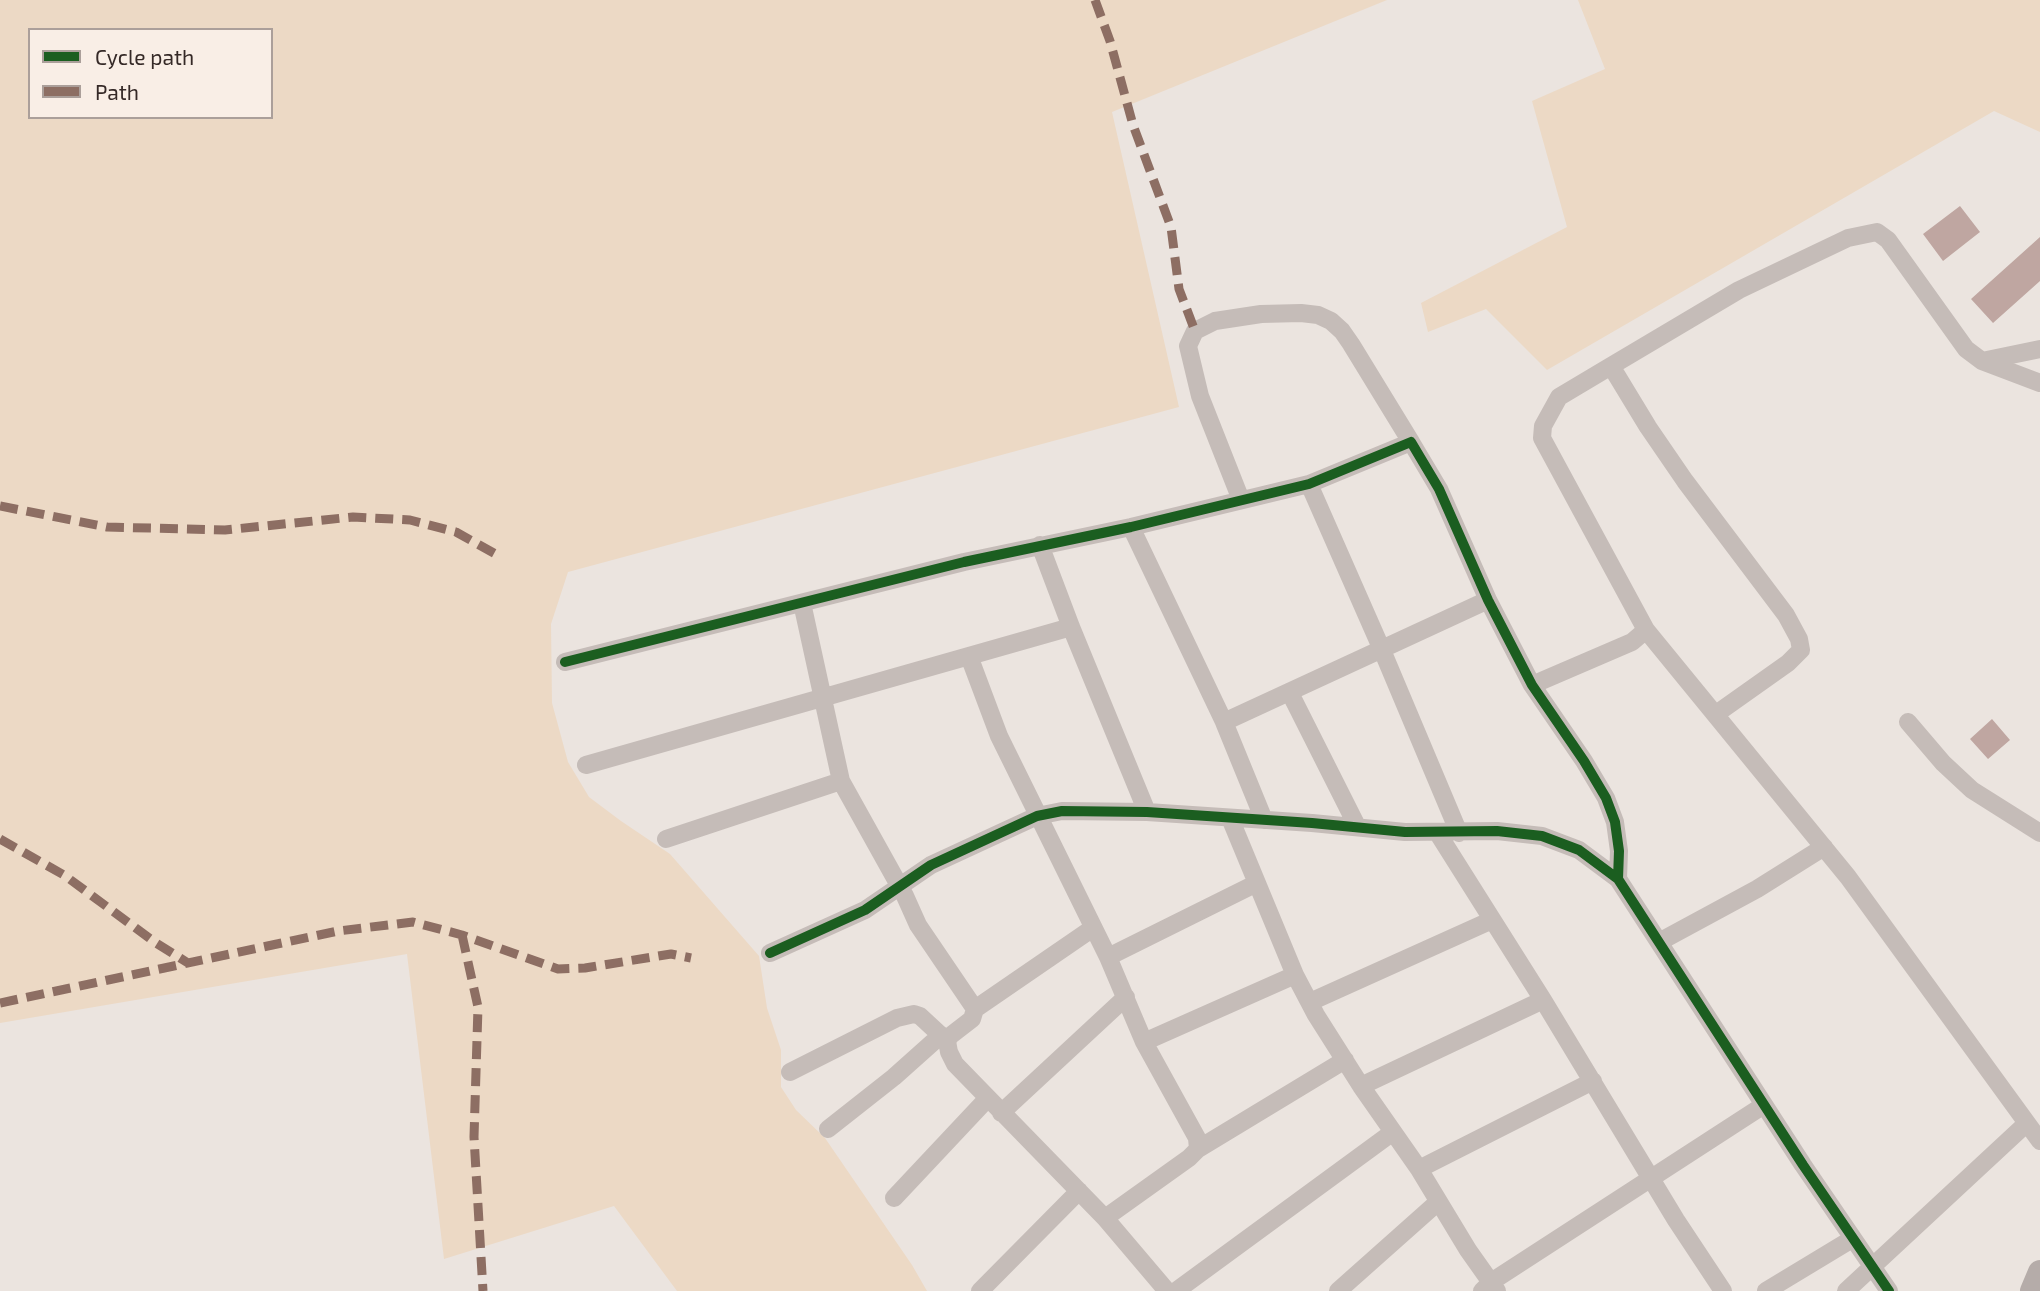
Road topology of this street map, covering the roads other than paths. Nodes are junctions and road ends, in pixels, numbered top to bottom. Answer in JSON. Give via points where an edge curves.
{"nodes":[{"id":1,"x":2040,"y":349,"type":"edge"},
{"id":2,"x":1982,"y":361,"type":"junction"},
{"id":3,"x":1611,"y":366,"type":"junction"},
{"id":4,"x":2040,"y":383,"type":"edge"},
{"id":5,"x":1411,"y":442,"type":"junction"},
{"id":6,"x":1309,"y":484,"type":"junction"},
{"id":7,"x":1241,"y":500,"type":"junction"},
{"id":8,"x":1131,"y":527,"type":"junction"},
{"id":9,"x":1040,"y":545,"type":"junction"},
{"id":10,"x":1489,"y":600,"type":"junction"},
{"id":11,"x":802,"y":603,"type":"junction"},
{"id":12,"x":1071,"y":627,"type":"junction"},
{"id":13,"x":1646,"y":630,"type":"junction"},
{"id":14,"x":1382,"y":650,"type":"junction"},
{"id":15,"x":969,"y":656,"type":"junction"},
{"id":16,"x":565,"y":662,"type":"dead end"},
{"id":17,"x":1532,"y":685,"type":"junction"},
{"id":18,"x":1290,"y":693,"type":"junction"},
{"id":19,"x":824,"y":697,"type":"junction"},
{"id":20,"x":1716,"y":714,"type":"junction"},
{"id":21,"x":1224,"y":722,"type":"junction"},
{"id":22,"x":1908,"y":722,"type":"dead end"},
{"id":23,"x":586,"y":765,"type":"dead end"},
{"id":24,"x":841,"y":781,"type":"junction"},
{"id":25,"x":1147,"y":812,"type":"junction"},
{"id":26,"x":1037,"y":816,"type":"junction"},
{"id":27,"x":1230,"y":818,"type":"junction"},
{"id":28,"x":1264,"y":820,"type":"junction"},
{"id":29,"x":1357,"y":826,"type":"junction"},
{"id":30,"x":1437,"y":832,"type":"junction"},
{"id":31,"x":1459,"y":833,"type":"junction"},
{"id":32,"x":2040,"y":833,"type":"edge"},
{"id":33,"x":666,"y":839,"type":"dead end"},
{"id":34,"x":1824,"y":847,"type":"junction"},
{"id":35,"x":1618,"y":879,"type":"junction"},
{"id":36,"x":1257,"y":883,"type":"junction"},
{"id":37,"x":899,"y":885,"type":"junction"},
{"id":38,"x":1492,"y":919,"type":"junction"},
{"id":39,"x":1093,"y":928,"type":"junction"},
{"id":40,"x":1659,"y":942,"type":"junction"},
{"id":41,"x":771,"y":953,"type":"dead end"},
{"id":42,"x":1108,"y":957,"type":"junction"},
{"id":43,"x":1295,"y":975,"type":"junction"},
{"id":44,"x":1126,"y":997,"type":"junction"},
{"id":45,"x":1543,"y":1000,"type":"junction"},
{"id":46,"x":1310,"y":1002,"type":"junction"},
{"id":47,"x":975,"y":1009,"type":"junction"},
{"id":48,"x":944,"y":1038,"type":"junction"},
{"id":49,"x":1144,"y":1042,"type":"junction"},
{"id":50,"x":1345,"y":1060,"type":"junction"},
{"id":51,"x":790,"y":1072,"type":"dead end"},
{"id":52,"x":1592,"y":1081,"type":"junction"},
{"id":53,"x":1361,"y":1086,"type":"junction"},
{"id":54,"x":987,"y":1099,"type":"junction"},
{"id":55,"x":1765,"y":1105,"type":"junction"},
{"id":56,"x":1001,"y":1113,"type":"junction"},
{"id":57,"x":2026,"y":1123,"type":"junction"},
{"id":58,"x":828,"y":1129,"type":"dead end"},
{"id":59,"x":1393,"y":1132,"type":"junction"},
{"id":60,"x":2040,"y":1141,"type":"edge"},
{"id":61,"x":1198,"y":1149,"type":"junction"},
{"id":62,"x":1419,"y":1169,"type":"junction"},
{"id":63,"x":1651,"y":1178,"type":"junction"},
{"id":64,"x":1079,"y":1191,"type":"junction"},
{"id":65,"x":894,"y":1198,"type":"dead end"},
{"id":66,"x":1438,"y":1202,"type":"junction"},
{"id":67,"x":1105,"y":1218,"type":"junction"},
{"id":68,"x":1852,"y":1239,"type":"junction"},
{"id":69,"x":1871,"y":1268,"type":"junction"},
{"id":70,"x":2040,"y":1272,"type":"edge"},
{"id":71,"x":1490,"y":1288,"type":"edge"},
{"id":72,"x":980,"y":1291,"type":"edge"},
{"id":73,"x":1167,"y":1291,"type":"edge"},
{"id":74,"x":1176,"y":1291,"type":"edge"},
{"id":75,"x":1338,"y":1291,"type":"edge"},
{"id":76,"x":1723,"y":1291,"type":"edge"},
{"id":77,"x":1766,"y":1291,"type":"edge"},
{"id":78,"x":1846,"y":1291,"type":"edge"},
{"id":79,"x":1889,"y":1291,"type":"edge"},
{"id":80,"x":2032,"y":1291,"type":"edge"}],
"edges":[{"from":1,"to":2,"type":"street"},
{"from":2,"to":3,"type":"street","via":[[1966,349],[1888,240],[1877,232],[1848,238],[1739,289]]},
{"from":2,"to":4,"type":"street"},
{"from":3,"to":13,"type":"street","via":[[1559,397],[1543,426],[1542,438]]},
{"from":3,"to":20,"type":"street","via":[[1648,428],[1799,639],[1801,650],[1787,663]]},
{"from":5,"to":6,"type":"street"},
{"from":5,"to":7,"type":"street","via":[[1351,344],[1331,321],[1301,313],[1215,321],[1195,331],[1188,346],[1200,396]]},
{"from":5,"to":10,"type":"street","via":[[1439,489]]},
{"from":6,"to":7,"type":"street"},
{"from":6,"to":14,"type":"street"},
{"from":7,"to":8,"type":"street"},
{"from":8,"to":9,"type":"street"},
{"from":8,"to":21,"type":"street"},
{"from":9,"to":11,"type":"street"},
{"from":9,"to":12,"type":"street"},
{"from":10,"to":14,"type":"street"},
{"from":10,"to":17,"type":"street"},
{"from":11,"to":16,"type":"street"},
{"from":11,"to":19,"type":"street"},
{"from":12,"to":15,"type":"street"},
{"from":12,"to":25,"type":"street"},
{"from":13,"to":17,"type":"street","via":[[1632,642]]},
{"from":13,"to":20,"type":"street"},
{"from":14,"to":18,"type":"street"},
{"from":14,"to":31,"type":"street"},
{"from":15,"to":19,"type":"street"},
{"from":15,"to":26,"type":"street","via":[[999,736]]},
{"from":17,"to":35,"type":"street","via":[[1606,798],[1615,822]]},
{"from":18,"to":21,"type":"street"},
{"from":18,"to":29,"type":"street"},
{"from":19,"to":23,"type":"street"},
{"from":19,"to":24,"type":"street"},
{"from":20,"to":34,"type":"street"},
{"from":21,"to":28,"type":"street"},
{"from":22,"to":32,"type":"street","via":[[1972,790]]},
{"from":24,"to":33,"type":"street"},
{"from":24,"to":37,"type":"street"},
{"from":25,"to":26,"type":"street","via":[[1062,811]]},
{"from":25,"to":27,"type":"street"},
{"from":26,"to":37,"type":"street","via":[[931,865]]},
{"from":26,"to":39,"type":"street"},
{"from":27,"to":28,"type":"street"},
{"from":27,"to":36,"type":"street"},
{"from":28,"to":29,"type":"street"},
{"from":29,"to":30,"type":"street"},
{"from":30,"to":31,"type":"street"},
{"from":30,"to":38,"type":"street"},
{"from":31,"to":35,"type":"street","via":[[1542,836],[1578,850]]},
{"from":34,"to":40,"type":"street"},
{"from":34,"to":57,"type":"street"},
{"from":35,"to":40,"type":"street"},
{"from":36,"to":42,"type":"street"},
{"from":36,"to":43,"type":"street"},
{"from":37,"to":41,"type":"street","via":[[864,910]]},
{"from":37,"to":47,"type":"street","via":[[918,925]]},
{"from":38,"to":45,"type":"street"},
{"from":38,"to":46,"type":"street"},
{"from":39,"to":42,"type":"street"},
{"from":39,"to":47,"type":"street"},
{"from":40,"to":55,"type":"street"},
{"from":42,"to":44,"type":"street"},
{"from":43,"to":46,"type":"street"},
{"from":43,"to":49,"type":"street"},
{"from":44,"to":49,"type":"street"},
{"from":44,"to":56,"type":"street"},
{"from":45,"to":52,"type":"street"},
{"from":45,"to":53,"type":"street"},
{"from":46,"to":50,"type":"street"},
{"from":47,"to":48,"type":"street","via":[[972,1019]]},
{"from":48,"to":51,"type":"street","via":[[920,1016],[908,1015]]},
{"from":48,"to":54,"type":"street","via":[[955,1065]]},
{"from":48,"to":58,"type":"street"},
{"from":49,"to":61,"type":"street","via":[[1187,1117]]},
{"from":50,"to":53,"type":"street"},
{"from":50,"to":61,"type":"street"},
{"from":52,"to":62,"type":"street"},
{"from":52,"to":63,"type":"street"},
{"from":53,"to":59,"type":"street"},
{"from":54,"to":56,"type":"street"},
{"from":54,"to":65,"type":"street"},
{"from":55,"to":63,"type":"street"},
{"from":55,"to":68,"type":"street"},
{"from":56,"to":64,"type":"street"},
{"from":57,"to":60,"type":"street"},
{"from":57,"to":69,"type":"street"},
{"from":59,"to":62,"type":"street"},
{"from":59,"to":74,"type":"street"},
{"from":61,"to":67,"type":"street"},
{"from":62,"to":66,"type":"street"},
{"from":63,"to":71,"type":"street"},
{"from":63,"to":76,"type":"street"},
{"from":64,"to":67,"type":"street"},
{"from":64,"to":72,"type":"street"},
{"from":66,"to":71,"type":"street"},
{"from":66,"to":75,"type":"street"},
{"from":67,"to":73,"type":"street"},
{"from":68,"to":69,"type":"street"},
{"from":68,"to":77,"type":"street"},
{"from":69,"to":78,"type":"street"},
{"from":69,"to":79,"type":"street"},
{"from":70,"to":80,"type":"street"}]}
